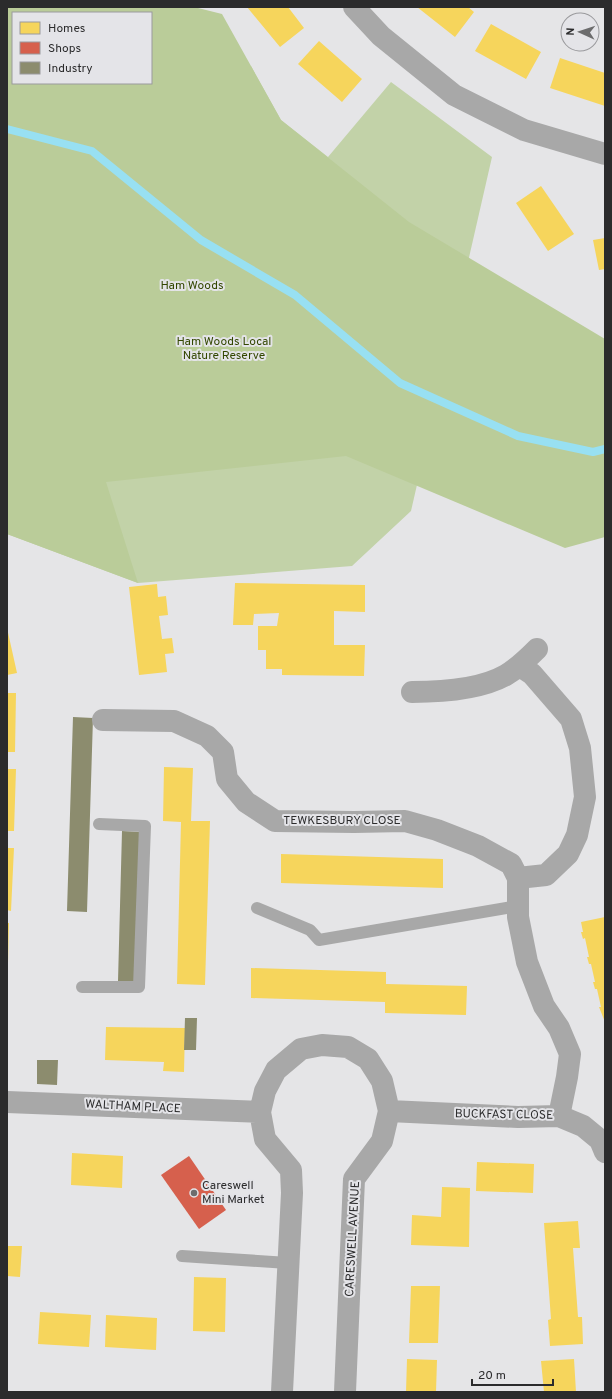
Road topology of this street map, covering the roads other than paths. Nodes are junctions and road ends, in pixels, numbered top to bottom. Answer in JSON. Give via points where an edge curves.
{"nodes":[{"id":1,"x":354,"y":7,"type":"edge"},
{"id":2,"x":605,"y":154,"type":"edge"},
{"id":3,"x":537,"y":649,"type":"dead end"},
{"id":4,"x":520,"y":666,"type":"junction"},
{"id":5,"x":412,"y":692,"type":"dead end"},
{"id":6,"x":103,"y":720,"type":"dead end"},
{"id":7,"x":99,"y":824,"type":"dead end"},
{"id":8,"x":518,"y":878,"type":"junction"},
{"id":9,"x":518,"y":906,"type":"junction"},
{"id":10,"x":257,"y":908,"type":"dead end"},
{"id":11,"x":82,"y":987,"type":"dead end"},
{"id":12,"x":7,"y":1102,"type":"edge"},
{"id":13,"x":389,"y":1111,"type":"junction"},
{"id":14,"x":260,"y":1112,"type":"junction"},
{"id":15,"x":559,"y":1116,"type":"junction"},
{"id":16,"x":605,"y":1152,"type":"edge"},
{"id":17,"x":182,"y":1256,"type":"dead end"},
{"id":18,"x":288,"y":1263,"type":"junction"},
{"id":19,"x":282,"y":1392,"type":"edge"},
{"id":20,"x":345,"y":1392,"type":"edge"}],
"edges":[{"from":1,"to":2,"type":"street","via":[[381,36],[454,95],[524,130]]},
{"from":3,"to":4,"type":"street"},
{"from":4,"to":5,"type":"street","via":[[505,676],[458,690]]},
{"from":4,"to":8,"type":"street","via":[[532,674],[571,719],[580,748],[585,797],[577,835],[568,854],[546,875]]},
{"from":6,"to":8,"type":"street","name":"TEWKESBURY CLOSE","via":[[174,721],[207,736],[222,752],[227,779],[246,802],[275,821],[405,821],[478,846],[511,864]]},
{"from":7,"to":11,"type":"lane","via":[[145,826],[139,987]]},
{"from":8,"to":9,"type":"street"},
{"from":9,"to":10,"type":"lane","via":[[319,940],[310,930]]},
{"from":9,"to":15,"type":"street","via":[[527,962],[544,1006],[559,1028],[570,1054],[568,1077]]},
{"from":12,"to":14,"type":"street","name":"WALTHAM PLACE"},
{"from":13,"to":14,"type":"street","name":"CARESWELL AVENUE","via":[[382,1081],[368,1059],[348,1047],[322,1045],[300,1049],[276,1070],[265,1091]]},
{"from":13,"to":15,"type":"street","name":"BUCKFAST CLOSE","via":[[518,1117]]},
{"from":13,"to":20,"type":"street","name":"CARESWELL AVENUE","via":[[382,1141],[354,1179]]},
{"from":14,"to":18,"type":"street","name":"CARESWELL AVENUE","via":[[265,1139],[290,1170],[292,1193]]},
{"from":15,"to":16,"type":"street","name":"BUCKFAST CLOSE","via":[[582,1126],[600,1140]]},
{"from":17,"to":18,"type":"lane"},
{"from":18,"to":19,"type":"street","name":"CARESWELL AVENUE"}]}
